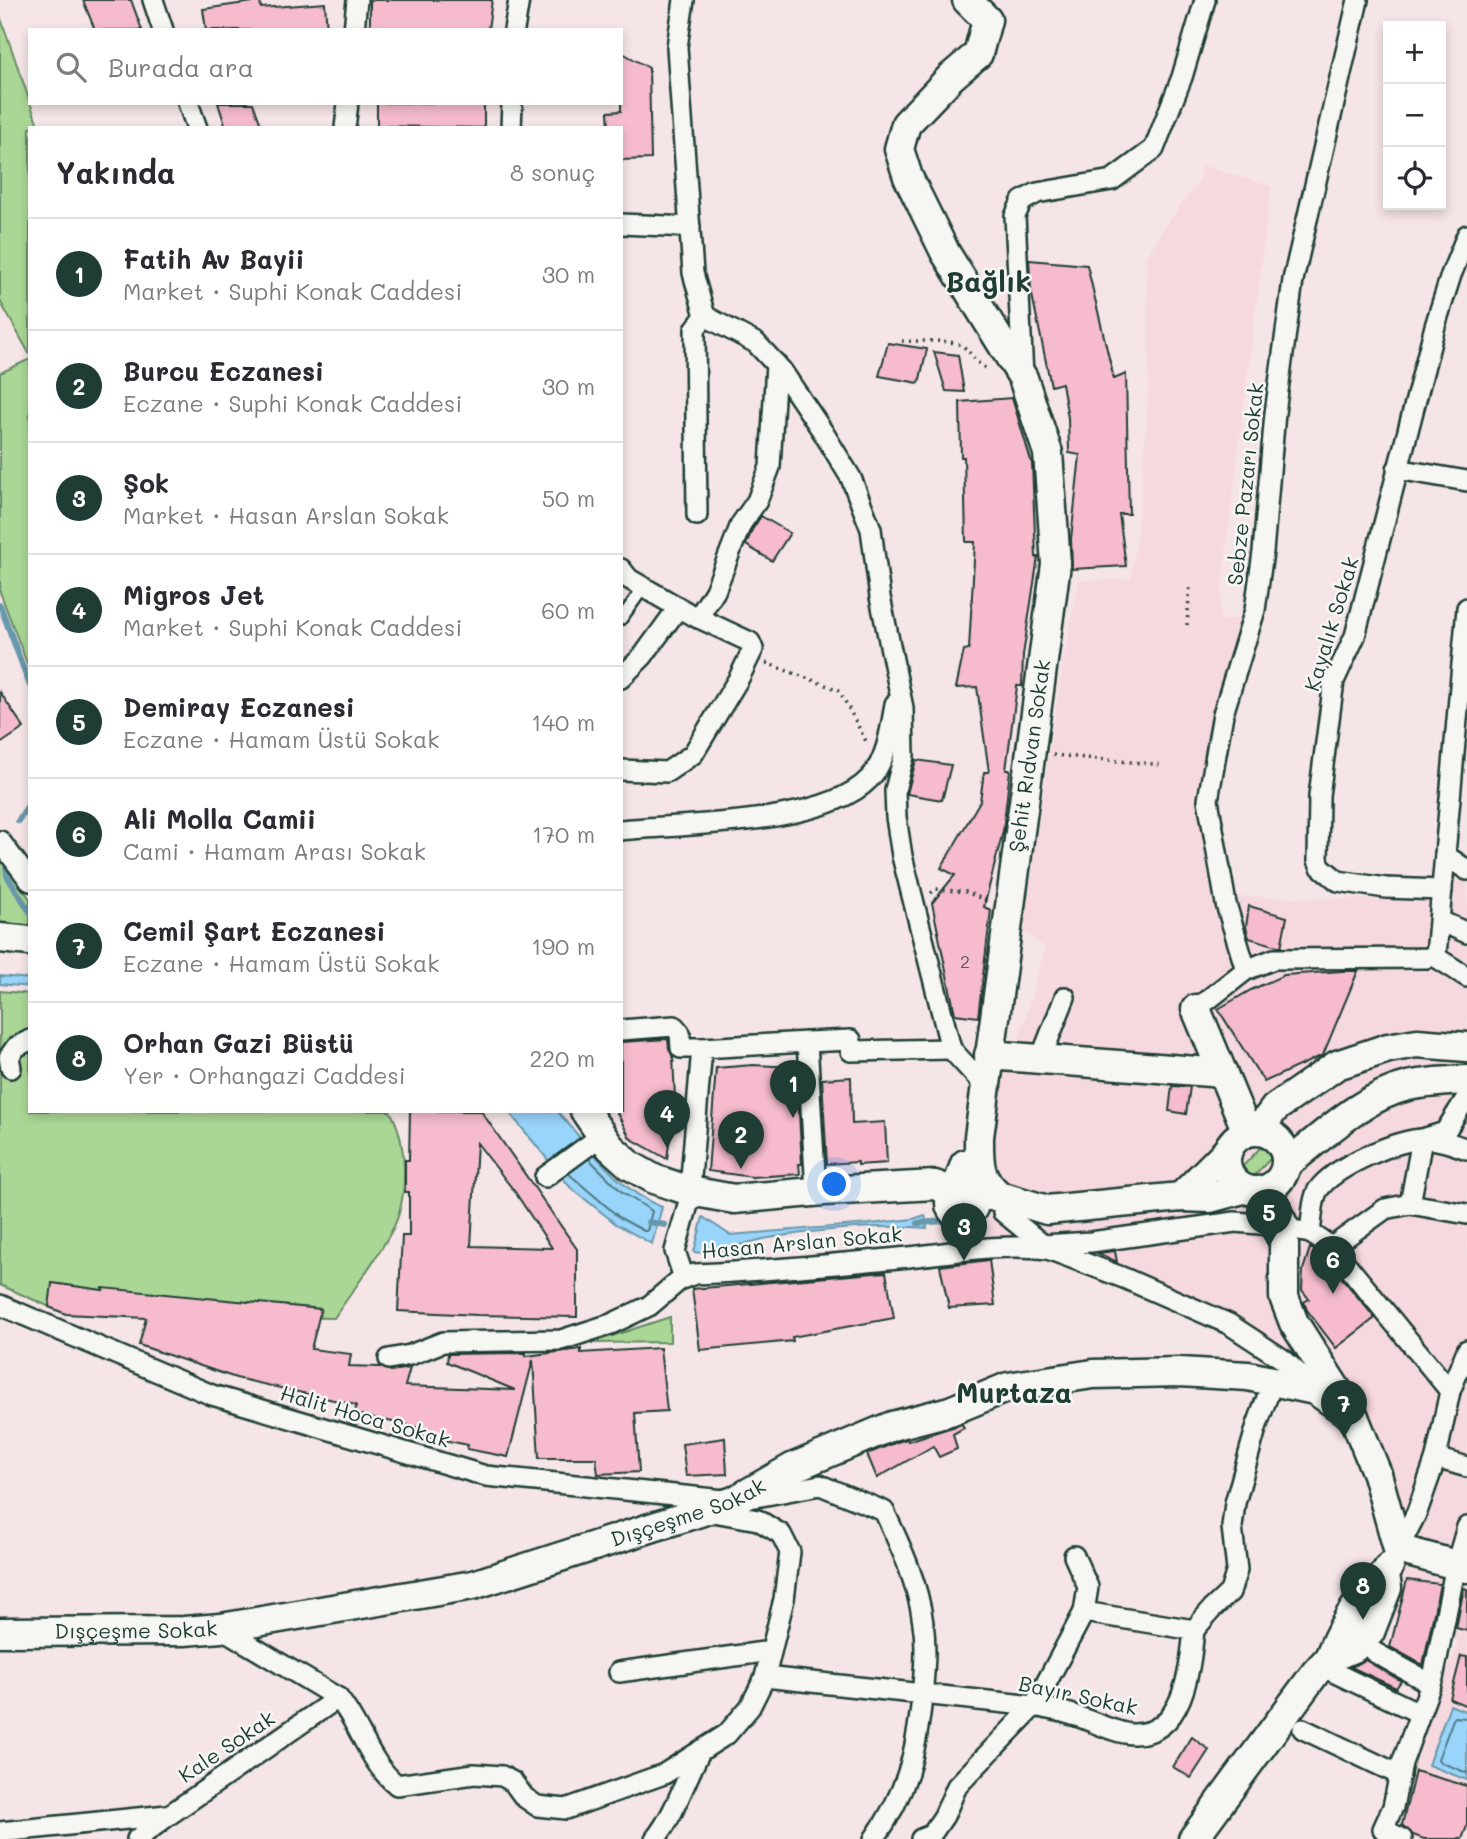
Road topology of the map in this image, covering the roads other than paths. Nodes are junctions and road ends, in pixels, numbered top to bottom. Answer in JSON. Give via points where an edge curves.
{"nodes":[{"id":1,"x":153,"y":0,"type":"edge"},
{"id":2,"x":357,"y":0,"type":"edge"},
{"id":3,"x":519,"y":0,"type":"edge"},
{"id":4,"x":684,"y":0,"type":"edge"},
{"id":5,"x":967,"y":0,"type":"edge"},
{"id":6,"x":1205,"y":0,"type":"edge"},
{"id":7,"x":1358,"y":0,"type":"edge"},
{"id":8,"x":989,"y":10,"type":"edge"},
{"id":9,"x":162,"y":28,"type":"edge"},
{"id":10,"x":354,"y":28,"type":"edge"},
{"id":11,"x":514,"y":28,"type":"edge"},
{"id":12,"x":189,"y":105,"type":"edge"},
{"id":13,"x":348,"y":105,"type":"edge"},
{"id":14,"x":512,"y":105,"type":"edge"},
{"id":15,"x":196,"y":126,"type":"edge"},
{"id":16,"x":345,"y":126,"type":"edge"},
{"id":17,"x":511,"y":126,"type":"edge"},
{"id":18,"x":623,"y":224,"type":"edge"},
{"id":19,"x":690,"y":227,"type":"junction"},
{"id":20,"x":1467,"y":235,"type":"edge"},
{"id":21,"x":705,"y":316,"type":"junction"},
{"id":22,"x":776,"y":364,"type":"junction"},
{"id":23,"x":1023,"y":378,"type":"junction"},
{"id":24,"x":1397,"y":469,"type":"junction"},
{"id":25,"x":1467,"y":481,"type":"edge"},
{"id":26,"x":697,"y":515,"type":"dead end"},
{"id":27,"x":623,"y":572,"type":"edge"},
{"id":28,"x":644,"y":587,"type":"junction"},
{"id":29,"x":678,"y":608,"type":"junction"},
{"id":30,"x":1467,"y":608,"type":"edge"},
{"id":31,"x":623,"y":616,"type":"edge"},
{"id":32,"x":698,"y":618,"type":"junction"},
{"id":33,"x":623,"y":676,"type":"edge"},
{"id":34,"x":898,"y":679,"type":"junction"},
{"id":35,"x":623,"y":770,"type":"edge"},
{"id":36,"x":1459,"y":801,"type":"edge"},
{"id":37,"x":623,"y":830,"type":"edge"},
{"id":38,"x":0,"y":841,"type":"edge"},
{"id":39,"x":1445,"y":855,"type":"junction"},
{"id":40,"x":1467,"y":870,"type":"edge"},
{"id":41,"x":28,"y":878,"type":"edge"},
{"id":42,"x":1443,"y":890,"type":"junction"},
{"id":43,"x":1440,"y":921,"type":"junction"},
{"id":44,"x":1467,"y":933,"type":"edge"},
{"id":45,"x":0,"y":938,"type":"edge"},
{"id":46,"x":28,"y":941,"type":"edge"},
{"id":47,"x":1434,"y":957,"type":"junction"},
{"id":48,"x":1246,"y":970,"type":"junction"},
{"id":49,"x":1467,"y":977,"type":"edge"},
{"id":50,"x":1065,"y":996,"type":"dead end"},
{"id":51,"x":1196,"y":1009,"type":"joint"},
{"id":52,"x":623,"y":1030,"type":"edge"},
{"id":53,"x":28,"y":1041,"type":"edge"},
{"id":54,"x":807,"y":1042,"type":"junction"},
{"id":55,"x":1467,"y":1047,"type":"edge"},
{"id":56,"x":702,"y":1048,"type":"junction"},
{"id":57,"x":951,"y":1049,"type":"junction"},
{"id":58,"x":989,"y":1055,"type":"junction"},
{"id":59,"x":1041,"y":1058,"type":"junction"},
{"id":60,"x":10,"y":1068,"type":"dead end"},
{"id":61,"x":1223,"y":1073,"type":"junction"},
{"id":62,"x":1467,"y":1080,"type":"edge"},
{"id":63,"x":985,"y":1086,"type":"junction"},
{"id":64,"x":1467,"y":1097,"type":"edge"},
{"id":65,"x":586,"y":1113,"type":"edge"},
{"id":66,"x":1330,"y":1130,"type":"junction"},
{"id":67,"x":1251,"y":1137,"type":"junction"},
{"id":68,"x":1422,"y":1139,"type":"junction"},
{"id":69,"x":593,"y":1142,"type":"dead end"},
{"id":70,"x":1467,"y":1149,"type":"edge"},
{"id":71,"x":1287,"y":1164,"type":"junction"},
{"id":72,"x":972,"y":1166,"type":"junction"},
{"id":73,"x":545,"y":1177,"type":"dead end"},
{"id":74,"x":1254,"y":1190,"type":"junction"},
{"id":75,"x":817,"y":1191,"type":"junction"},
{"id":76,"x":690,"y":1192,"type":"junction"},
{"id":77,"x":1181,"y":1197,"type":"junction"},
{"id":78,"x":956,"y":1199,"type":"junction"},
{"id":79,"x":1410,"y":1204,"type":"junction"},
{"id":80,"x":1006,"y":1210,"type":"junction"},
{"id":81,"x":1467,"y":1213,"type":"edge"},
{"id":82,"x":1284,"y":1228,"type":"junction"},
{"id":83,"x":1045,"y":1247,"type":"junction"},
{"id":84,"x":1332,"y":1247,"type":"junction"},
{"id":85,"x":988,"y":1248,"type":"junction"},
{"id":86,"x":684,"y":1278,"type":"junction"},
{"id":87,"x":0,"y":1305,"type":"edge"},
{"id":88,"x":1467,"y":1350,"type":"edge"},
{"id":89,"x":389,"y":1359,"type":"dead end"},
{"id":90,"x":1273,"y":1381,"type":"junction"},
{"id":91,"x":1315,"y":1390,"type":"junction"},
{"id":92,"x":1450,"y":1391,"type":"junction"},
{"id":93,"x":1354,"y":1417,"type":"junction"},
{"id":94,"x":1436,"y":1458,"type":"junction"},
{"id":95,"x":1467,"y":1467,"type":"edge"},
{"id":96,"x":734,"y":1502,"type":"junction"},
{"id":97,"x":706,"y":1510,"type":"junction"},
{"id":98,"x":1467,"y":1527,"type":"edge"},
{"id":99,"x":1398,"y":1549,"type":"junction"},
{"id":100,"x":1074,"y":1556,"type":"dead end"},
{"id":101,"x":1461,"y":1566,"type":"edge"},
{"id":102,"x":1084,"y":1612,"type":"junction"},
{"id":103,"x":221,"y":1628,"type":"junction"},
{"id":104,"x":1194,"y":1630,"type":"junction"},
{"id":105,"x":0,"y":1632,"type":"edge"},
{"id":106,"x":771,"y":1651,"type":"junction"},
{"id":107,"x":1374,"y":1652,"type":"dead end"},
{"id":108,"x":1329,"y":1664,"type":"junction"},
{"id":109,"x":619,"y":1672,"type":"dead end"},
{"id":110,"x":765,"y":1677,"type":"junction"},
{"id":111,"x":1431,"y":1684,"type":"junction"},
{"id":112,"x":922,"y":1694,"type":"junction"},
{"id":113,"x":338,"y":1699,"type":"junction"},
{"id":114,"x":1034,"y":1706,"type":"junction"},
{"id":115,"x":1419,"y":1713,"type":"junction"},
{"id":116,"x":1303,"y":1729,"type":"dead end"},
{"id":117,"x":704,"y":1746,"type":"junction"},
{"id":118,"x":1400,"y":1775,"type":"junction"},
{"id":119,"x":169,"y":1815,"type":"junction"},
{"id":120,"x":0,"y":1832,"type":"edge"},
{"id":121,"x":137,"y":1839,"type":"edge"},
{"id":122,"x":655,"y":1839,"type":"edge"},
{"id":123,"x":874,"y":1839,"type":"edge"},
{"id":124,"x":921,"y":1839,"type":"edge"},
{"id":125,"x":1194,"y":1839,"type":"edge"},
{"id":126,"x":1402,"y":1839,"type":"edge"}],
"edges":[{"from":1,"to":9,"type":"street"},
{"from":2,"to":10,"type":"street"},
{"from":3,"to":11,"type":"street"},
{"from":4,"to":19,"type":"street","via":[[677,47]]},
{"from":5,"to":8,"type":"street"},
{"from":6,"to":23,"type":"street","via":[[1154,149],[1112,180],[1037,193],[1022,201],[1015,216]]},
{"from":7,"to":48,"type":"street","name":"Sebze Pazarı Sokak","via":[[1293,280],[1255,610],[1223,714],[1208,800],[1226,904]]},
{"from":8,"to":23,"type":"street","name":"Şehit Rıdvan Sokak","via":[[978,54],[906,124],[899,149],[945,252]]},
{"from":12,"to":15,"type":"street"},
{"from":13,"to":16,"type":"street"},
{"from":14,"to":17,"type":"street"},
{"from":18,"to":19,"type":"street"},
{"from":19,"to":21,"type":"street","via":[[693,273]]},
{"from":20,"to":24,"type":"street","name":"Kayalık Sokak","via":[[1435,326]]},
{"from":21,"to":22,"type":"street","via":[[756,343]]},
{"from":21,"to":26,"type":"street","via":[[695,329]]},
{"from":22,"to":32,"type":"street","via":[[770,467],[715,591]]},
{"from":22,"to":34,"type":"street","via":[[851,478],[871,528]]},
{"from":23,"to":58,"type":"street","name":"Şehit Rıdvan Sokak","via":[[1048,453],[1056,564]]},
{"from":24,"to":25,"type":"street"},
{"from":24,"to":42,"type":"street","name":"Kayalık Sokak","via":[[1355,636],[1334,681],[1319,796],[1318,860],[1338,881]]},
{"from":27,"to":28,"type":"street"},
{"from":28,"to":29,"type":"street"},
{"from":28,"to":31,"type":"lane"},
{"from":29,"to":32,"type":"street"},
{"from":29,"to":33,"type":"street"},
{"from":30,"to":36,"type":"street"},
{"from":32,"to":35,"type":"street","via":[[750,642],[753,649],[739,678],[693,754],[667,772]]},
{"from":34,"to":37,"type":"street","via":[[882,759],[855,790],[826,803],[750,820]]},
{"from":34,"to":57,"type":"street","via":[[904,756],[895,790],[896,817]]},
{"from":36,"to":39,"type":"street"},
{"from":38,"to":41,"type":"street"},
{"from":39,"to":40,"type":"street"},
{"from":39,"to":42,"type":"street"},
{"from":42,"to":43,"type":"street"},
{"from":43,"to":44,"type":"street"},
{"from":43,"to":47,"type":"street"},
{"from":45,"to":46,"type":"street"},
{"from":47,"to":48,"type":"street","via":[[1275,959]]},
{"from":47,"to":49,"type":"street"},
{"from":48,"to":51,"type":"street"},
{"from":50,"to":59,"type":"street"},
{"from":51,"to":61,"type":"street"},
{"from":52,"to":56,"type":"street","via":[[674,1026],[680,1033],[681,1048]]},
{"from":53,"to":60,"type":"street","via":[[9,1057]]},
{"from":54,"to":56,"type":"street"},
{"from":54,"to":57,"type":"street","via":[[851,1040],[851,1051]]},
{"from":54,"to":75,"type":"street"},
{"from":55,"to":67,"type":"street","via":[[1417,1043],[1337,1065],[1275,1108]]},
{"from":56,"to":76,"type":"street"},
{"from":57,"to":63,"type":"street"},
{"from":58,"to":59,"type":"street"},
{"from":58,"to":63,"type":"street","name":"Şehit Rıdvan Sokak"},
{"from":59,"to":61,"type":"street"},
{"from":61,"to":67,"type":"street"},
{"from":62,"to":66,"type":"street","via":[[1406,1086],[1374,1099]]},
{"from":63,"to":72,"type":"street","name":"Şehit Rıdvan Sokak"},
{"from":64,"to":68,"type":"street","via":[[1445,1132]]},
{"from":65,"to":76,"type":"street","via":[[610,1147],[631,1166]]},
{"from":66,"to":67,"type":"street"},
{"from":66,"to":71,"type":"street"},
{"from":67,"to":71,"type":"street","via":[[1283,1148]]},
{"from":67,"to":74,"type":"street","via":[[1227,1169],[1236,1184]]},
{"from":67,"to":77,"type":"street"},
{"from":68,"to":70,"type":"street"},
{"from":68,"to":79,"type":"street"},
{"from":68,"to":82,"type":"street","via":[[1394,1143],[1340,1170]]},
{"from":69,"to":73,"type":"street"},
{"from":71,"to":74,"type":"street","via":[[1280,1181]]},
{"from":72,"to":78,"type":"street","name":"Şehit Rıdvan Sokak"},
{"from":72,"to":80,"type":"street"},
{"from":74,"to":77,"type":"street","via":[[1209,1198]]},
{"from":74,"to":82,"type":"street"},
{"from":75,"to":76,"type":"street","via":[[734,1199]]},
{"from":75,"to":78,"type":"street","via":[[906,1187]]},
{"from":76,"to":86,"type":"street","via":[[675,1251]]},
{"from":77,"to":80,"type":"street"},
{"from":78,"to":80,"type":"street"},
{"from":79,"to":81,"type":"street"},
{"from":79,"to":84,"type":"street","via":[[1385,1209]]},
{"from":80,"to":83,"type":"street","name":"Hasan Arslan Sokak"},
{"from":80,"to":85,"type":"street","via":[[1000,1241]]},
{"from":82,"to":83,"type":"street","name":"Hasan Arslan Sokak","via":[[1235,1222]]},
{"from":82,"to":84,"type":"street"},
{"from":82,"to":93,"type":"street","via":[[1284,1297],[1294,1322]]},
{"from":83,"to":85,"type":"street","name":"Hasan Arslan Sokak"},
{"from":83,"to":91,"type":"street","name":"Hasan Arslan Sokak","via":[[1229,1324],[1284,1360]]},
{"from":84,"to":92,"type":"street"},
{"from":85,"to":86,"type":"street","name":"Hasan Arslan Sokak"},
{"from":86,"to":89,"type":"street","name":"Hasan Arslan Sokak","via":[[649,1306],[561,1340],[443,1342]]},
{"from":87,"to":96,"type":"street","name":"Halit Hoca Sokak","via":[[212,1395],[486,1476]]},
{"from":88,"to":92,"type":"street"},
{"from":90,"to":91,"type":"street","name":"Dışçeşme Sokak"},
{"from":90,"to":96,"type":"street","name":"Dışçeşme Sokak","via":[[1180,1371],[1093,1374],[1008,1387],[950,1411],[892,1426],[792,1468]]},
{"from":90,"to":104,"type":"street","via":[[1235,1503],[1232,1527],[1237,1570],[1230,1592]]},
{"from":91,"to":93,"type":"street","name":"Dışçeşme Sokak"},
{"from":92,"to":94,"type":"street"},
{"from":93,"to":99,"type":"street","via":[[1377,1474]]},
{"from":94,"to":95,"type":"street"},
{"from":94,"to":99,"type":"street"},
{"from":96,"to":97,"type":"street","name":"Dışçeşme Sokak"},
{"from":96,"to":112,"type":"street","name":"Halit Hoca Sokak","via":[[820,1485],[884,1511],[909,1565],[923,1622]]},
{"from":97,"to":103,"type":"street","name":"Dışçeşme Sokak","via":[[473,1584]]},
{"from":97,"to":106,"type":"street","via":[[758,1520],[781,1534],[790,1552]]},
{"from":98,"to":101,"type":"street"},
{"from":99,"to":101,"type":"street"},
{"from":99,"to":108,"type":"street","via":[[1385,1575],[1343,1624]]},
{"from":100,"to":102,"type":"street","via":[[1088,1587]]},
{"from":101,"to":111,"type":"street"},
{"from":102,"to":104,"type":"street"},
{"from":102,"to":114,"type":"street"},
{"from":103,"to":105,"type":"street","name":"Dışçeşme Sokak"},
{"from":103,"to":113,"type":"street"},
{"from":104,"to":114,"type":"street","name":"Bayır Sokak","via":[[1186,1687],[1170,1718],[1152,1732],[1130,1734]]},
{"from":106,"to":109,"type":"street"},
{"from":106,"to":110,"type":"street"},
{"from":107,"to":111,"type":"street"},
{"from":108,"to":115,"type":"street"},
{"from":108,"to":125,"type":"street","via":[[1316,1672],[1270,1731]]},
{"from":110,"to":112,"type":"street","name":"Bayır Sokak"},
{"from":110,"to":117,"type":"street","via":[[750,1707],[727,1734]]},
{"from":111,"to":115,"type":"street"},
{"from":112,"to":114,"type":"street","name":"Bayır Sokak"},
{"from":112,"to":123,"type":"street","name":"Halit Hoca Sokak","via":[[917,1744],[902,1794]]},
{"from":113,"to":117,"type":"street","via":[[377,1766],[397,1785],[474,1774],[502,1776],[537,1806],[566,1809],[625,1789],[664,1773]]},
{"from":113,"to":119,"type":"street","name":"Kale Sokak"},
{"from":114,"to":124,"type":"street","via":[[957,1786],[944,1816],[931,1835]]},
{"from":115,"to":118,"type":"street"},
{"from":116,"to":118,"type":"street"},
{"from":117,"to":122,"type":"street","via":[[667,1825]]},
{"from":118,"to":126,"type":"street","via":[[1383,1829]]},
{"from":119,"to":120,"type":"street","name":"Kale Sokak"},
{"from":119,"to":121,"type":"street"}]}
